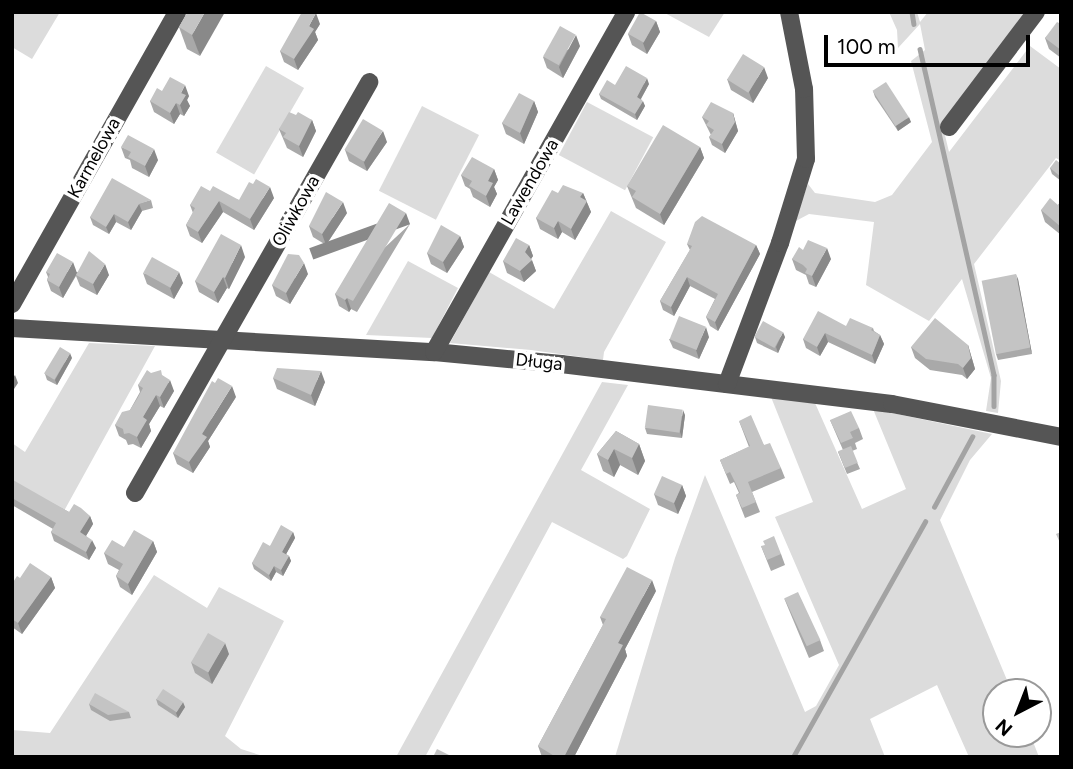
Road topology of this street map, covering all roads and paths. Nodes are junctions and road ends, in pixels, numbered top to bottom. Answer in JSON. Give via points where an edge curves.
{"nodes":[{"id":1,"x":177,"y":12,"type":"edge"},
{"id":2,"x":626,"y":12,"type":"edge"},
{"id":3,"x":789,"y":12,"type":"edge"},
{"id":4,"x":1036,"y":12,"type":"edge"},
{"id":5,"x":369,"y":82,"type":"dead end"},
{"id":6,"x":949,"y":127,"type":"dead end"},
{"id":7,"x":12,"y":304,"type":"edge"},
{"id":8,"x":12,"y":328,"type":"edge"},
{"id":9,"x":223,"y":340,"type":"junction"},
{"id":10,"x":434,"y":352,"type":"junction"},
{"id":11,"x":727,"y":384,"type":"junction"},
{"id":12,"x":1061,"y":437,"type":"edge"},
{"id":13,"x":135,"y":493,"type":"dead end"}],
"edges":[{"from":1,"to":7,"type":"street","name":"Karmelowa"},
{"from":2,"to":10,"type":"street","name":"Lawendowa"},
{"from":3,"to":11,"type":"street","via":[[804,89],[806,159]]},
{"from":4,"to":6,"type":"street"},
{"from":5,"to":9,"type":"street","name":"Oliwkowa"},
{"from":8,"to":9,"type":"street","name":"Długa"},
{"from":9,"to":10,"type":"street","name":"Długa"},
{"from":9,"to":13,"type":"street","name":"Oliwkowa"},
{"from":10,"to":11,"type":"street","name":"Długa"},
{"from":11,"to":12,"type":"street","name":"Długa","via":[[892,404]]}]}
